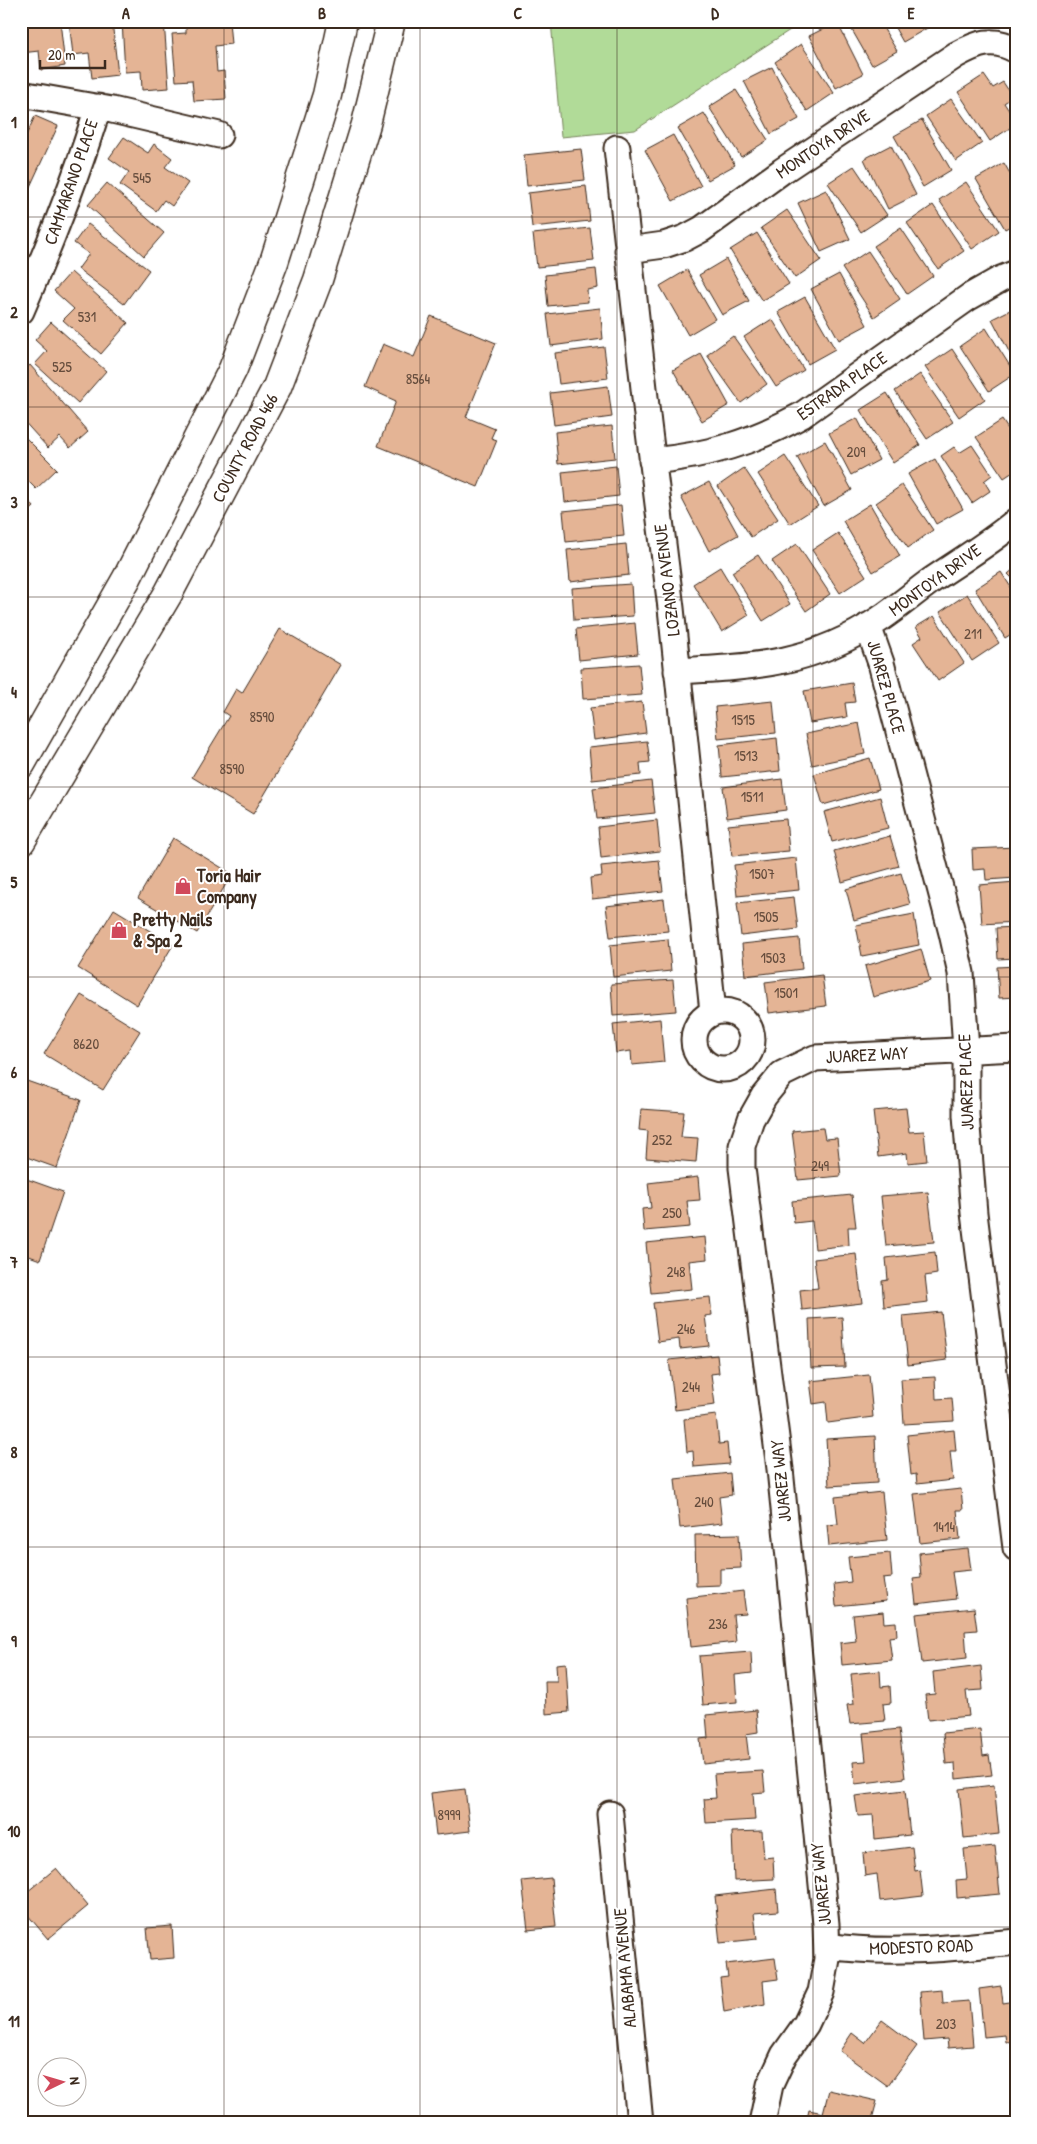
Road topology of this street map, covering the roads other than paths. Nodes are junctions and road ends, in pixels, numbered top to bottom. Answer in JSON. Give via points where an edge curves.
{"nodes":[{"id":1,"x":343,"y":21,"type":"edge"},
{"id":2,"x":391,"y":21,"type":"edge"},
{"id":3,"x":1016,"y":50,"type":"edge"},
{"id":4,"x":21,"y":94,"type":"edge"},
{"id":5,"x":98,"y":107,"type":"junction"},
{"id":6,"x":219,"y":135,"type":"dead end"},
{"id":7,"x":617,"y":148,"type":"dead end"},
{"id":8,"x":628,"y":250,"type":"junction"},
{"id":9,"x":1016,"y":273,"type":"edge"},
{"id":10,"x":21,"y":311,"type":"edge"},
{"id":11,"x":652,"y":461,"type":"junction"},
{"id":12,"x":1016,"y":521,"type":"edge"},
{"id":13,"x":868,"y":626,"type":"junction"},
{"id":14,"x":677,"y":671,"type":"junction"},
{"id":15,"x":21,"y":764,"type":"edge"},
{"id":16,"x":21,"y":841,"type":"edge"},
{"id":17,"x":713,"y":1012,"type":"dead end"},
{"id":18,"x":1016,"y":1048,"type":"edge"},
{"id":19,"x":966,"y":1050,"type":"junction"},
{"id":20,"x":1016,"y":1548,"type":"edge"},
{"id":21,"x":610,"y":1814,"type":"dead end"},
{"id":22,"x":1016,"y":1942,"type":"edge"},
{"id":23,"x":826,"y":1946,"type":"junction"},
{"id":24,"x":640,"y":2123,"type":"edge"},
{"id":25,"x":762,"y":2123,"type":"edge"}],
"edges":[{"from":1,"to":15,"type":"main road","via":[[326,95],[274,262],[233,369],[127,578]]},
{"from":2,"to":16,"type":"main road","name":"COUNTY ROAD 466","via":[[366,124],[321,271],[277,387],[168,594]]},
{"from":3,"to":8,"type":"street","name":"MONTOYA DRIVE","via":[[991,42],[975,45],[790,166],[702,229],[664,245]]},
{"from":4,"to":5,"type":"street"},
{"from":5,"to":6,"type":"street"},
{"from":5,"to":10,"type":"street","name":"CAMMARANO PLACE","via":[[54,236]]},
{"from":7,"to":8,"type":"street","name":"LOZANO AVENUE"},
{"from":8,"to":11,"type":"street","name":"LOZANO AVENUE"},
{"from":9,"to":11,"type":"street","name":"ESTRADA PLACE","via":[[970,296],[802,415],[774,430],[719,450]]},
{"from":11,"to":14,"type":"street","name":"LOZANO AVENUE"},
{"from":12,"to":13,"type":"street","name":"MONTOYA DRIVE"},
{"from":13,"to":14,"type":"street","name":"MONTOYA DRIVE","via":[[841,642],[781,662]]},
{"from":13,"to":19,"type":"street","name":"JUAREZ PLACE","via":[[881,664],[952,933],[961,973]]},
{"from":14,"to":17,"type":"street","name":"LOZANO AVENUE"},
{"from":18,"to":19,"type":"street","name":"JUAREZ WAY"},
{"from":19,"to":20,"type":"street","name":"JUAREZ PLACE","via":[[966,1115],[974,1213]]},
{"from":19,"to":23,"type":"street","name":"JUAREZ WAY","via":[[815,1058],[782,1074],[751,1119],[742,1146],[742,1168],[780,1469]]},
{"from":21,"to":24,"type":"street","name":"ALABAMA AVENUE"},
{"from":22,"to":23,"type":"street","name":"MODESTO ROAD","via":[[910,1950]]},
{"from":23,"to":25,"type":"street","name":"JUAREZ WAY","via":[[821,1992],[770,2085]]}]}
